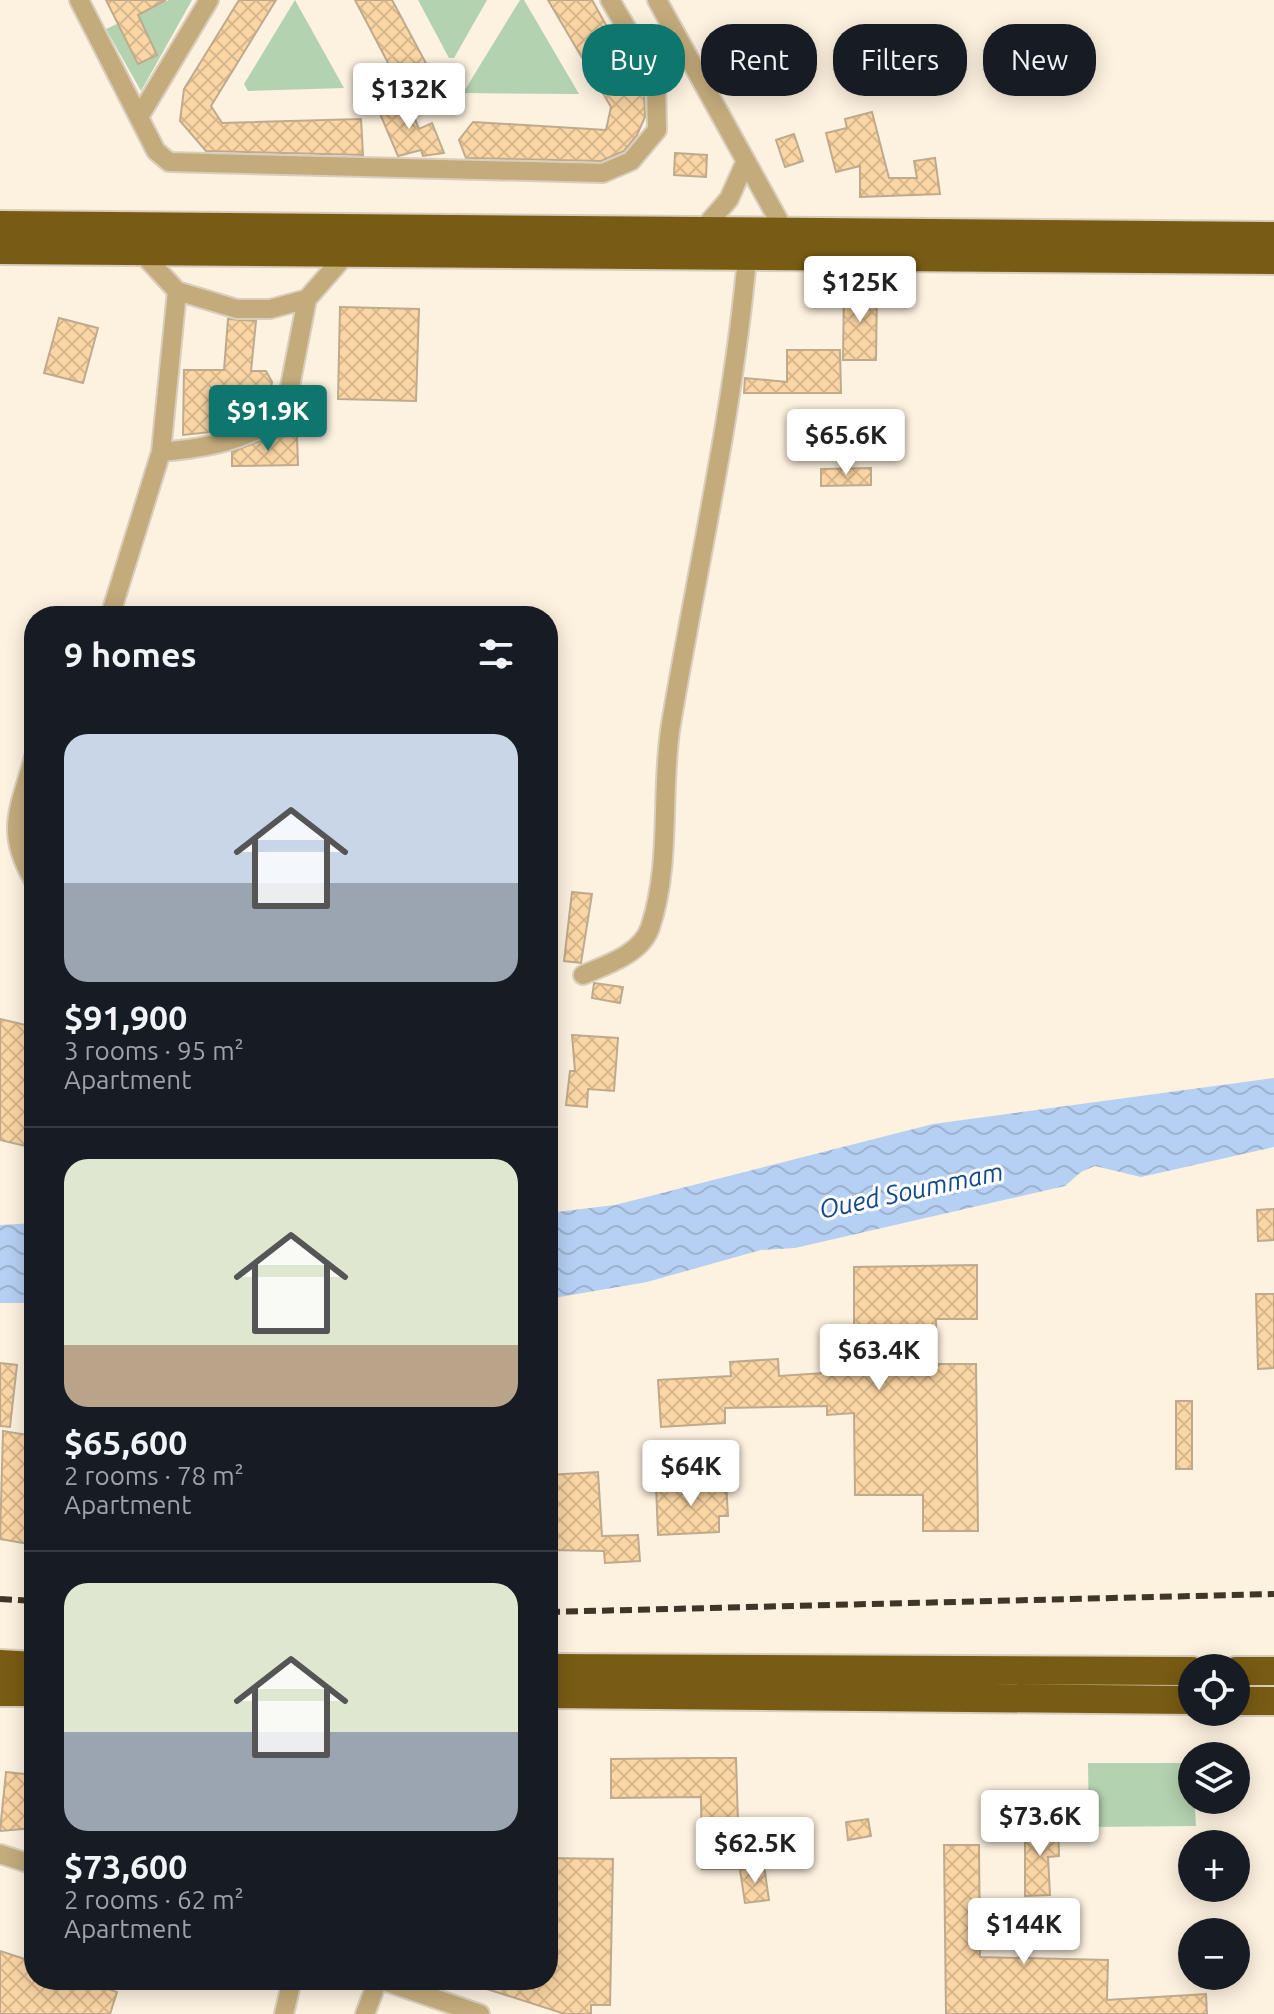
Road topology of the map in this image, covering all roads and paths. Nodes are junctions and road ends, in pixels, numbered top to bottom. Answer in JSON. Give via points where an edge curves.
{"nodes":[{"id":1,"x":79,"y":0,"type":"edge"},
{"id":2,"x":209,"y":0,"type":"edge"},
{"id":3,"x":610,"y":0,"type":"edge"},
{"id":4,"x":657,"y":0,"type":"edge"},
{"id":5,"x":139,"y":117,"type":"junction"},
{"id":6,"x":745,"y":163,"type":"junction"},
{"id":7,"x":0,"y":225,"type":"edge"},
{"id":8,"x":703,"y":229,"type":"junction"},
{"id":9,"x":784,"y":230,"type":"junction"},
{"id":10,"x":1274,"y":236,"type":"edge"},
{"id":11,"x":0,"y":250,"type":"edge"},
{"id":12,"x":139,"y":250,"type":"junction"},
{"id":13,"x":349,"y":251,"type":"junction"},
{"id":14,"x":747,"y":258,"type":"junction"},
{"id":15,"x":1274,"y":260,"type":"edge"},
{"id":16,"x":177,"y":291,"type":"junction"},
{"id":17,"x":307,"y":299,"type":"junction"},
{"id":18,"x":161,"y":452,"type":"junction"},
{"id":19,"x":113,"y":606,"type":"edge"},
{"id":20,"x":24,"y":794,"type":"edge"},
{"id":21,"x":24,"y":865,"type":"edge"},
{"id":22,"x":583,"y":975,"type":"dead end"},
{"id":23,"x":0,"y":1664,"type":"edge"},
{"id":24,"x":24,"y":1665,"type":"edge"},
{"id":25,"x":558,"y":1668,"type":"edge"},
{"id":26,"x":1178,"y":1671,"type":"edge"},
{"id":27,"x":1250,"y":1671,"type":"edge"},
{"id":28,"x":1274,"y":1671,"type":"edge"},
{"id":29,"x":0,"y":1692,"type":"edge"},
{"id":30,"x":24,"y":1692,"type":"edge"},
{"id":31,"x":558,"y":1694,"type":"edge"},
{"id":32,"x":1178,"y":1700,"type":"edge"},
{"id":33,"x":1250,"y":1701,"type":"edge"},
{"id":34,"x":1274,"y":1701,"type":"edge"},
{"id":35,"x":0,"y":1854,"type":"edge"},
{"id":36,"x":24,"y":1862,"type":"edge"},
{"id":37,"x":290,"y":1990,"type":"edge"},
{"id":38,"x":376,"y":1990,"type":"edge"},
{"id":39,"x":409,"y":1990,"type":"edge"},
{"id":40,"x":284,"y":2014,"type":"edge"},
{"id":41,"x":365,"y":2014,"type":"edge"},
{"id":42,"x":480,"y":2014,"type":"edge"}],
"edges":[{"from":1,"to":5,"type":"street"},
{"from":2,"to":5,"type":"street"},
{"from":3,"to":5,"type":"street","via":[[656,78],[657,130],[631,161],[603,173],[169,162],[156,151]]},
{"from":4,"to":6,"type":"street"},
{"from":6,"to":8,"type":"street","via":[[729,199]]},
{"from":6,"to":9,"type":"street"},
{"from":7,"to":8,"type":"highway"},
{"from":8,"to":9,"type":"highway"},
{"from":9,"to":10,"type":"highway"},
{"from":11,"to":12,"type":"highway"},
{"from":12,"to":13,"type":"highway"},
{"from":12,"to":16,"type":"street"},
{"from":13,"to":14,"type":"highway"},
{"from":13,"to":17,"type":"street"},
{"from":14,"to":15,"type":"highway"},
{"from":14,"to":22,"type":"street","via":[[671,728],[663,864],[649,931],[625,957]]},
{"from":16,"to":17,"type":"street","via":[[237,309],[270,309]]},
{"from":16,"to":18,"type":"street"},
{"from":17,"to":18,"type":"street","via":[[285,412],[270,424],[209,448]]},
{"from":18,"to":19,"type":"street"},
{"from":20,"to":21,"type":"street","via":[[14,830]]},
{"from":23,"to":24,"type":"highway"},
{"from":25,"to":26,"type":"highway"},
{"from":27,"to":28,"type":"highway"},
{"from":29,"to":30,"type":"highway"},
{"from":31,"to":32,"type":"highway"},
{"from":33,"to":34,"type":"highway"},
{"from":35,"to":36,"type":"street"},
{"from":37,"to":40,"type":"street"},
{"from":38,"to":41,"type":"street"},
{"from":39,"to":42,"type":"street"}]}
